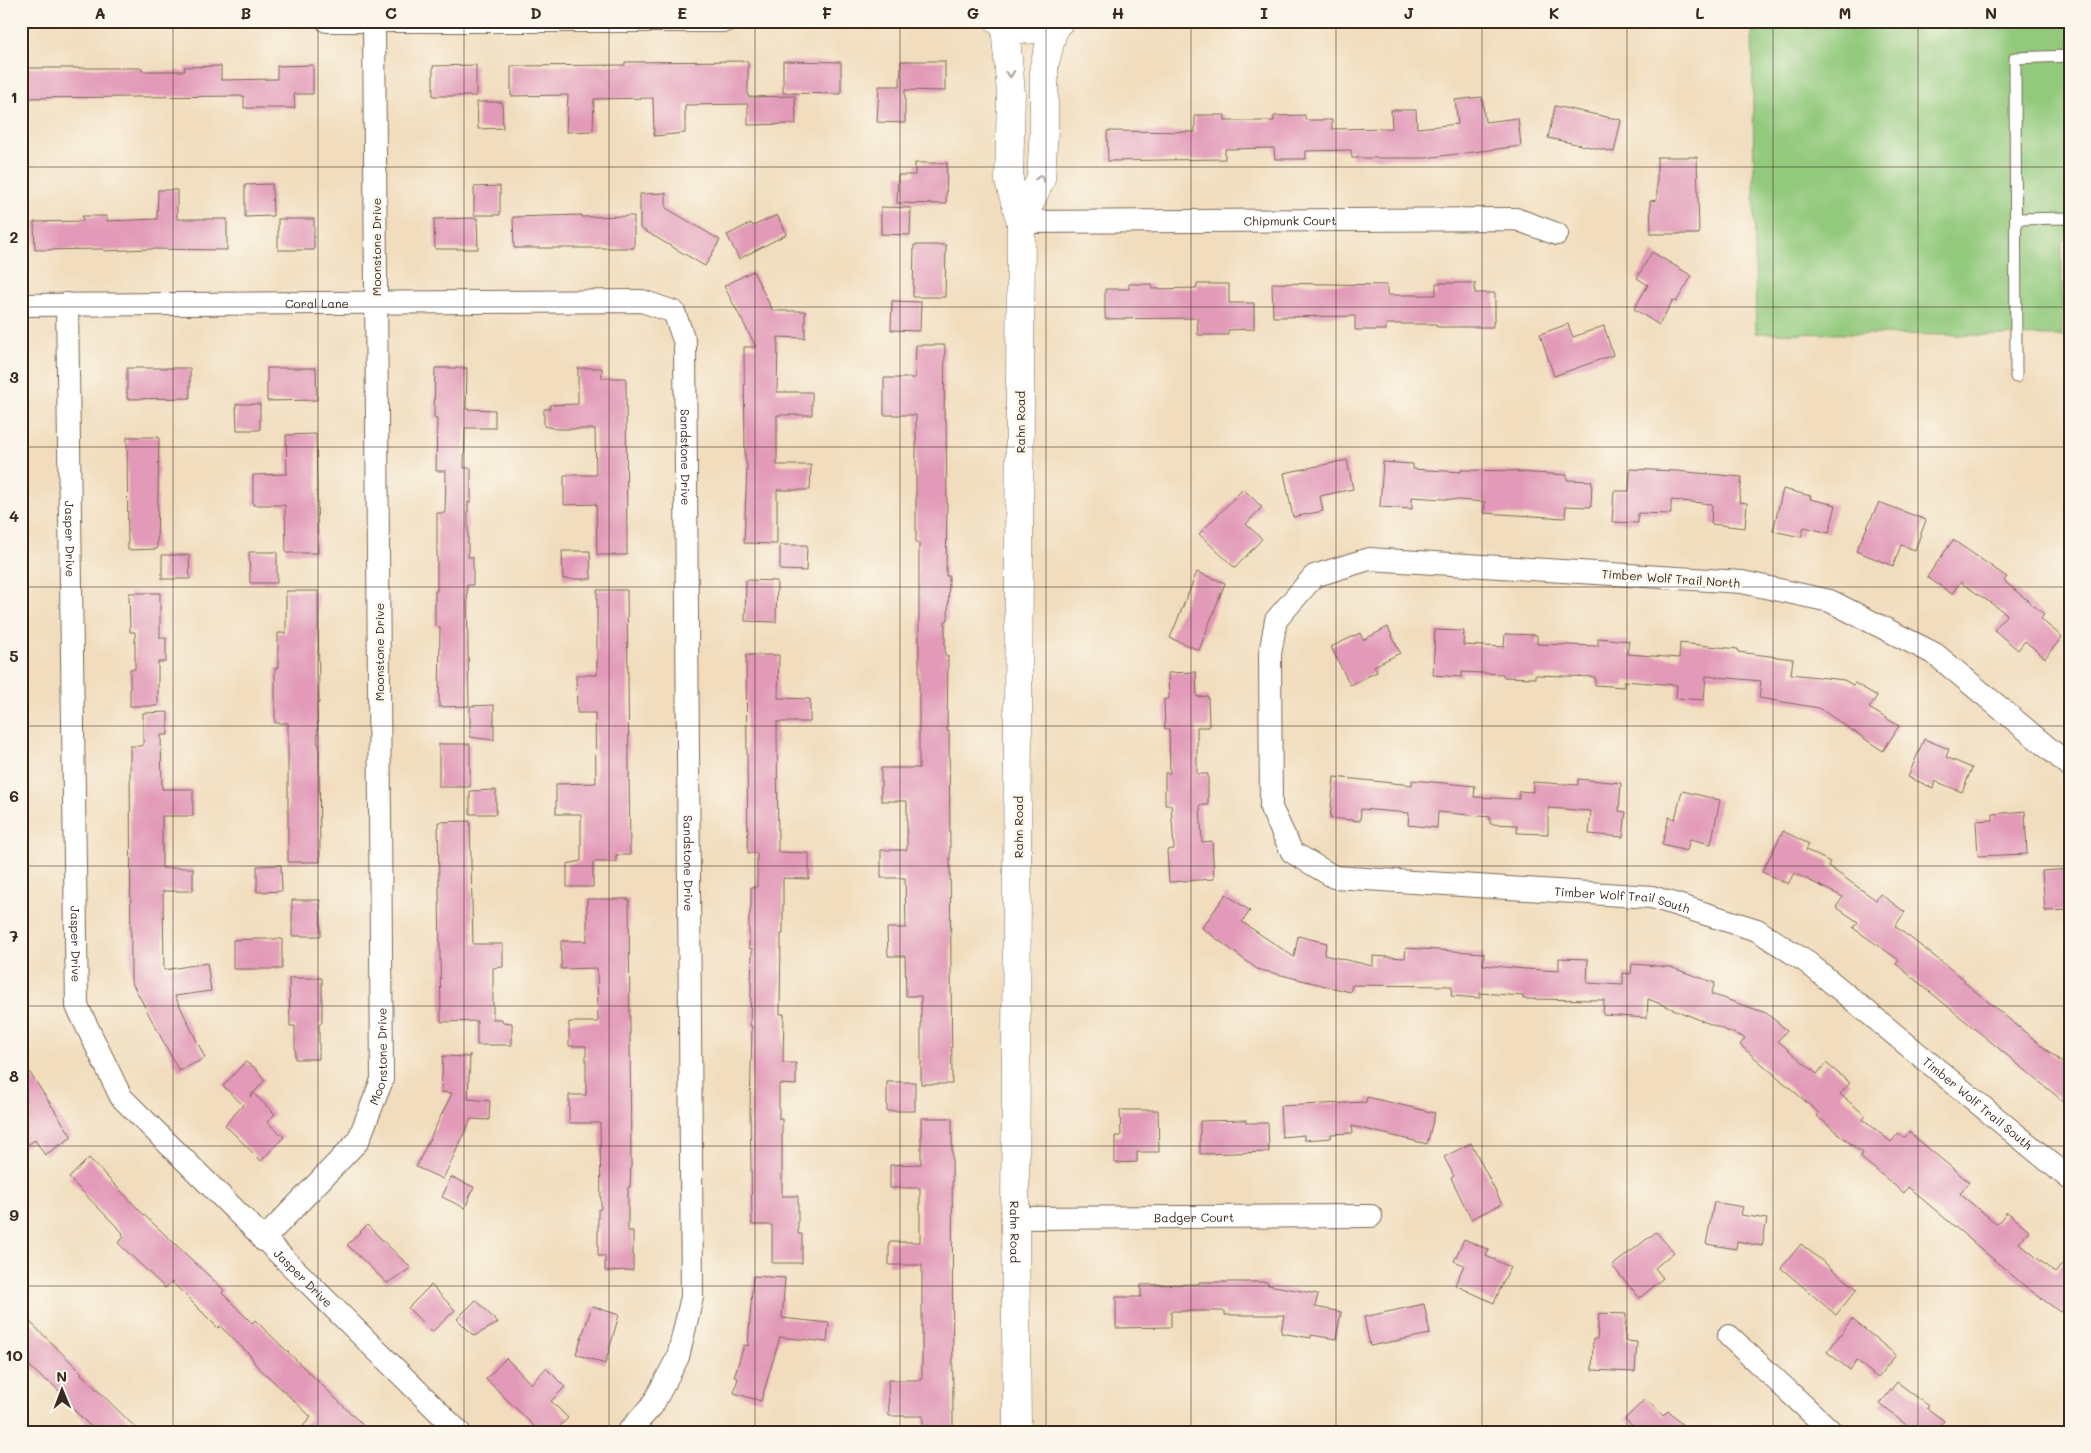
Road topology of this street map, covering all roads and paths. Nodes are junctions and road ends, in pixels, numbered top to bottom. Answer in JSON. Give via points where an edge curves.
{"nodes":[{"id":1,"x":326,"y":21,"type":"edge"},
{"id":2,"x":726,"y":21,"type":"edge"},
{"id":3,"x":374,"y":22,"type":"edge"},
{"id":4,"x":1002,"y":23,"type":"edge"},
{"id":5,"x":1057,"y":23,"type":"edge"},
{"id":6,"x":2070,"y":56,"type":"edge"},
{"id":7,"x":2070,"y":218,"type":"edge"},
{"id":8,"x":2016,"y":219,"type":"junction"},
{"id":9,"x":1021,"y":222,"type":"junction"},
{"id":10,"x":1557,"y":234,"type":"dead end"},
{"id":11,"x":642,"y":301,"type":"joint"},
{"id":12,"x":376,"y":303,"type":"junction"},
{"id":13,"x":66,"y":304,"type":"junction"},
{"id":14,"x":21,"y":305,"type":"edge"},
{"id":15,"x":2016,"y":377,"type":"dead end"},
{"id":16,"x":1270,"y":654,"type":"joint"},
{"id":17,"x":2070,"y":766,"type":"edge"},
{"id":18,"x":2070,"y":1180,"type":"edge"},
{"id":19,"x":1371,"y":1216,"type":"dead end"},
{"id":20,"x":1015,"y":1218,"type":"junction"},
{"id":21,"x":263,"y":1240,"type":"junction"},
{"id":22,"x":1728,"y":1336,"type":"dead end"},
{"id":23,"x":459,"y":1432,"type":"edge"},
{"id":24,"x":628,"y":1432,"type":"edge"},
{"id":25,"x":1017,"y":1432,"type":"edge"},
{"id":26,"x":1832,"y":1432,"type":"edge"}],
"edges":[{"from":1,"to":3,"type":"street"},
{"from":2,"to":3,"type":"street"},
{"from":3,"to":12,"type":"street","name":"Moonstone Drive"},
{"from":4,"to":5,"type":"street","via":[[1022,30],[1038,30]]},
{"from":4,"to":9,"type":"street","name":"Rahn Road","one_way":true,"via":[[1011,93],[1009,181]]},
{"from":9,"to":5,"type":"street","name":"Rahn Road","one_way":true,"via":[[1041,179],[1044,66]]},
{"from":6,"to":8,"type":"lane","via":[[2015,58]]},
{"from":7,"to":8,"type":"lane"},
{"from":8,"to":15,"type":"lane"},
{"from":9,"to":10,"type":"street","name":"Chipmunk Court","via":[[1516,219]]},
{"from":9,"to":20,"type":"street","name":"Rahn Road"},
{"from":11,"to":12,"type":"street","name":"Coral Lane"},
{"from":11,"to":24,"type":"street","name":"Sandstone Drive","via":[[674,312],[685,343],[692,1297],[678,1356],[652,1406]]},
{"from":12,"to":13,"type":"street","name":"Coral Lane"},
{"from":12,"to":21,"type":"street","name":"Moonstone Drive","via":[[382,1080],[358,1141]]},
{"from":13,"to":14,"type":"street","name":"Coral Lane"},
{"from":13,"to":21,"type":"street","name":"Jasper Drive","via":[[77,1006],[121,1097]]},
{"from":16,"to":17,"type":"street","name":"Timber Wolf Trail North","via":[[1276,620],[1314,576],[1368,559],[1742,582],[1830,601],[1934,654]]},
{"from":16,"to":18,"type":"street","name":"Timber Wolf Trail South","via":[[1271,808],[1292,852],[1334,877],[1652,897],[1757,930],[1808,963]]},
{"from":19,"to":20,"type":"street","name":"Badger Court"},
{"from":20,"to":25,"type":"street","name":"Rahn Road"},
{"from":21,"to":23,"type":"street","name":"Jasper Drive"},
{"from":22,"to":26,"type":"street"}]}
